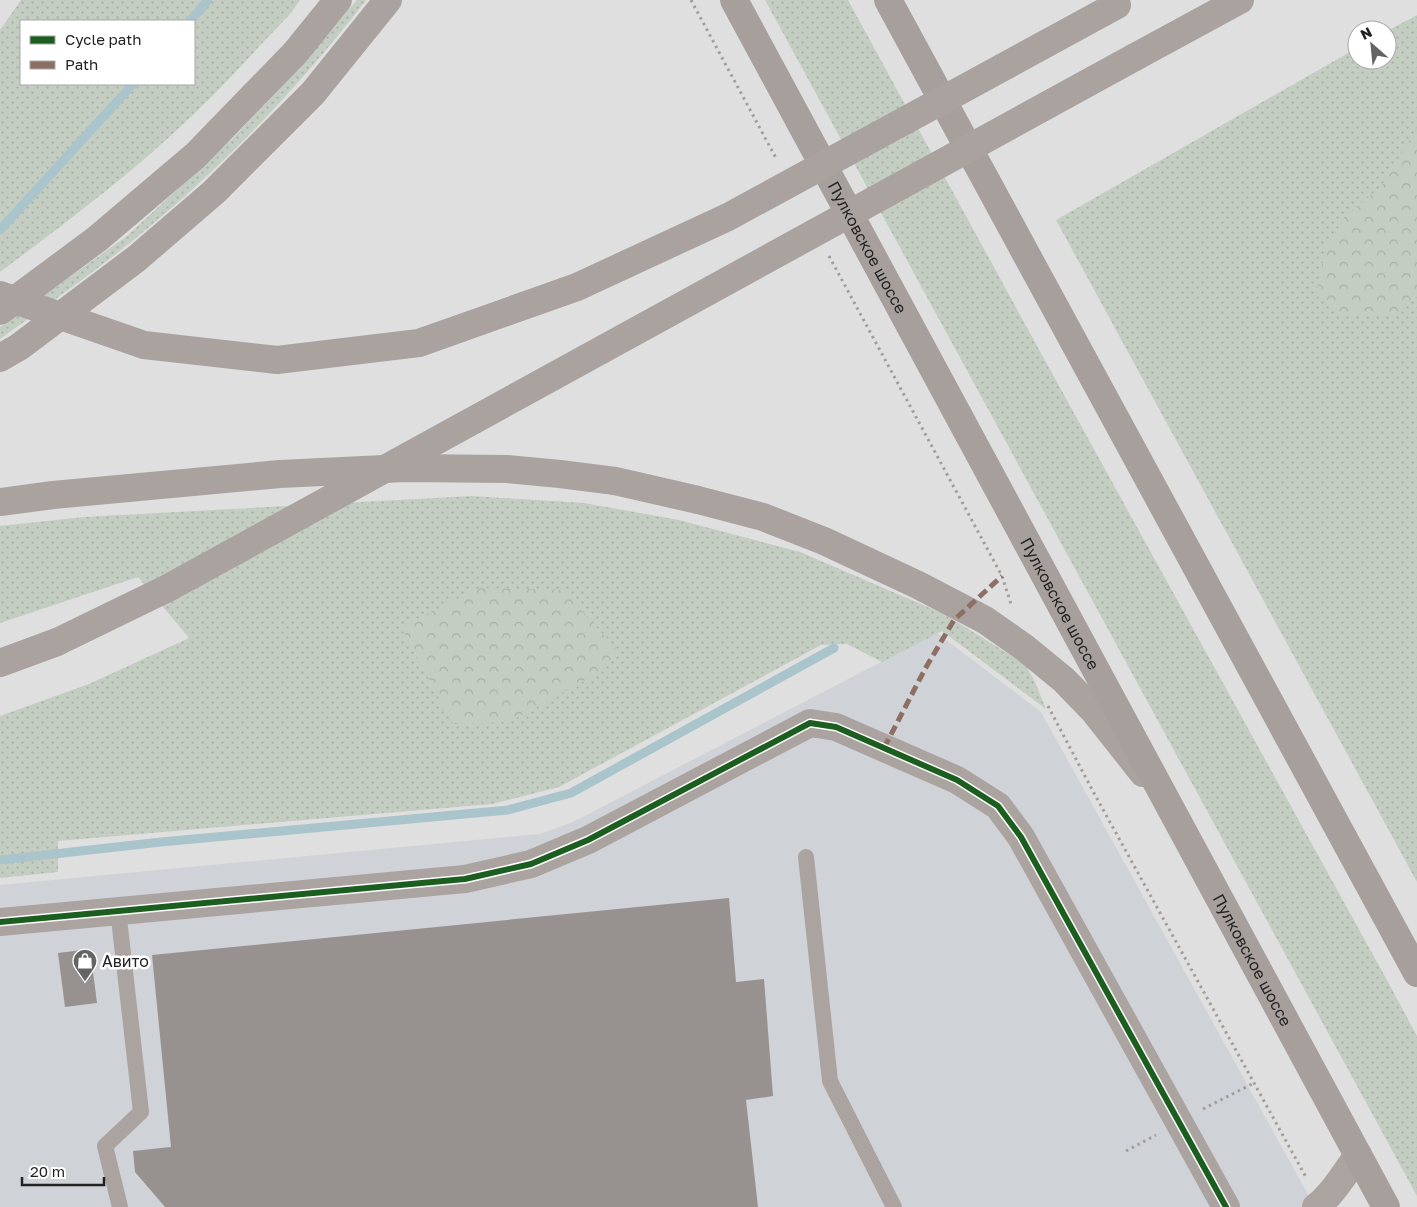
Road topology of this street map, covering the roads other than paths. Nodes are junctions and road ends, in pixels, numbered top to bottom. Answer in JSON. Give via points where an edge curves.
{"nodes":[{"id":1,"x":338,"y":0,"type":"edge"},
{"id":2,"x":388,"y":0,"type":"edge"},
{"id":3,"x":734,"y":0,"type":"edge"},
{"id":4,"x":888,"y":0,"type":"edge"},
{"id":5,"x":1240,"y":0,"type":"edge"},
{"id":6,"x":1122,"y":2,"type":"edge"},
{"id":7,"x":0,"y":295,"type":"edge"},
{"id":8,"x":0,"y":311,"type":"edge"},
{"id":9,"x":0,"y":358,"type":"edge"},
{"id":10,"x":0,"y":502,"type":"edge"},
{"id":11,"x":0,"y":663,"type":"edge"},
{"id":12,"x":1166,"y":801,"type":"junction"},
{"id":13,"x":806,"y":857,"type":"dead end"},
{"id":14,"x":118,"y":910,"type":"junction"},
{"id":15,"x":0,"y":922,"type":"edge"},
{"id":16,"x":1417,"y":974,"type":"edge"},
{"id":17,"x":1358,"y":1156,"type":"junction"},
{"id":18,"x":1313,"y":1196,"type":"edge"},
{"id":19,"x":120,"y":1207,"type":"edge"},
{"id":20,"x":894,"y":1207,"type":"edge"},
{"id":21,"x":1226,"y":1207,"type":"edge"},
{"id":22,"x":1386,"y":1207,"type":"edge"}],
"edges":[{"from":1,"to":8,"type":"main road","via":[[295,53],[196,155],[97,239]]},
{"from":2,"to":9,"type":"main road","via":[[312,92],[214,192],[136,259]]},
{"from":3,"to":12,"type":"highway","name":"Пулковское шоссе"},
{"from":4,"to":16,"type":"highway"},
{"from":5,"to":11,"type":"main road","bridge":true,"via":[[168,588],[57,642]]},
{"from":6,"to":7,"type":"main road","bridge":true,"via":[[728,217],[577,287],[419,343],[278,360],[144,345]]},
{"from":10,"to":12,"type":"main road","via":[[280,474],[405,468],[507,469],[560,474],[698,500],[763,517],[824,541],[985,620],[1064,680],[1094,711]]},
{"from":12,"to":17,"type":"highway","name":"Пулковское шоссе"},
{"from":13,"to":20,"type":"lane","via":[[830,1082]]},
{"from":14,"to":15,"type":"street"},
{"from":14,"to":19,"type":"lane","via":[[141,1112],[105,1146]]},
{"from":14,"to":21,"type":"street","via":[[465,879],[531,864],[588,840],[810,724],[836,727],[957,780],[998,806],[1021,836]]},
{"from":17,"to":18,"type":"street","via":[[1321,1204]]},
{"from":17,"to":22,"type":"highway","name":"Пулковское шоссе"}]}
